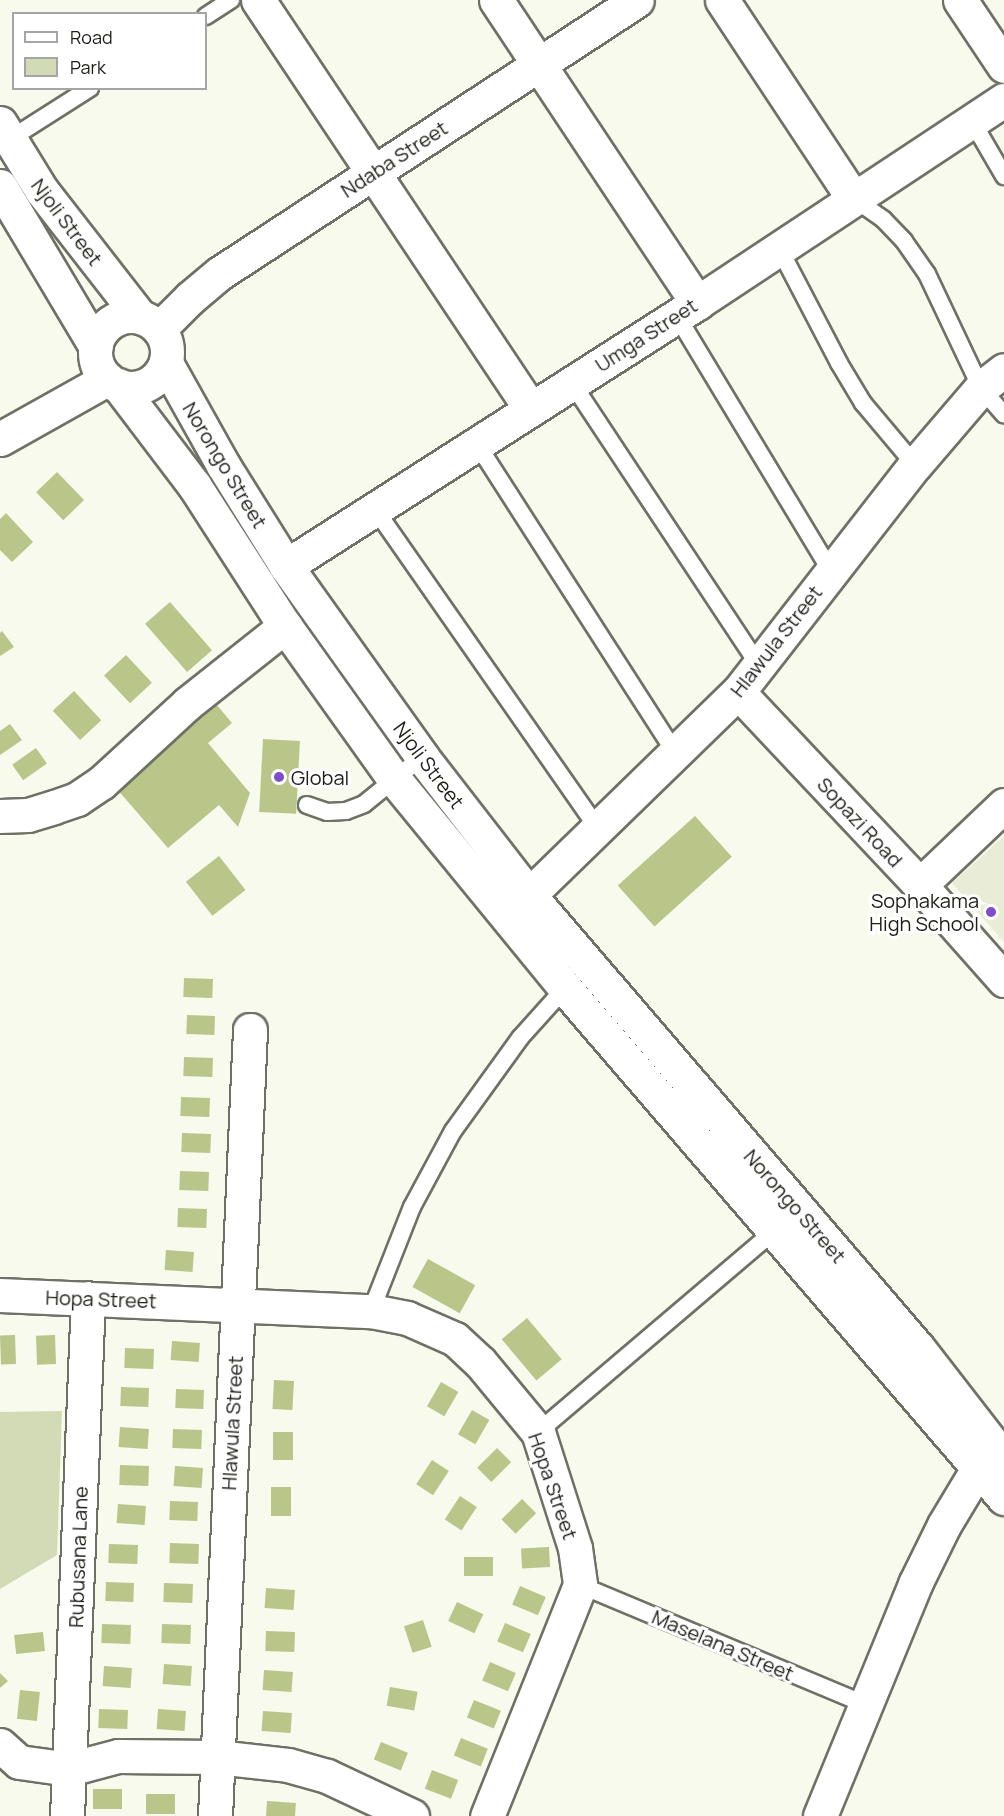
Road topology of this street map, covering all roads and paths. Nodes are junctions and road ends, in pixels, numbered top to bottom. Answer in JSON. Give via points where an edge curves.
{"nodes":[{"id":1,"x":231,"y":0,"type":"edge"},
{"id":2,"x":258,"y":0,"type":"edge"},
{"id":3,"x":495,"y":0,"type":"edge"},
{"id":4,"x":637,"y":0,"type":"edge"},
{"id":5,"x":722,"y":0,"type":"edge"},
{"id":6,"x":960,"y":0,"type":"edge"},
{"id":7,"x":207,"y":15,"type":"edge"},
{"id":8,"x":537,"y":65,"type":"junction"},
{"id":9,"x":1004,"y":66,"type":"edge"},
{"id":10,"x":86,"y":90,"type":"edge"},
{"id":11,"x":1004,"y":100,"type":"edge"},
{"id":12,"x":972,"y":122,"type":"junction"},
{"id":13,"x":5,"y":131,"type":"edge"},
{"id":14,"x":373,"y":172,"type":"junction"},
{"id":15,"x":1004,"y":176,"type":"edge"},
{"id":16,"x":0,"y":186,"type":"edge"},
{"id":17,"x":854,"y":198,"type":"junction"},
{"id":18,"x":779,"y":248,"type":"junction"},
{"id":19,"x":687,"y":309,"type":"junction"},
{"id":20,"x":149,"y":323,"type":"junction"},
{"id":21,"x":96,"y":347,"type":"junction"},
{"id":22,"x":166,"y":363,"type":"junction"},
{"id":23,"x":993,"y":379,"type":"edge"},
{"id":24,"x":112,"y":382,"type":"junction"},
{"id":25,"x":572,"y":383,"type":"junction"},
{"id":26,"x":531,"y":409,"type":"junction"},
{"id":27,"x":1004,"y":414,"type":"edge"},
{"id":28,"x":0,"y":439,"type":"edge"},
{"id":29,"x":477,"y":444,"type":"junction"},
{"id":30,"x":915,"y":465,"type":"junction"},
{"id":31,"x":375,"y":509,"type":"junction"},
{"id":32,"x":286,"y":566,"type":"junction"},
{"id":33,"x":831,"y":571,"type":"junction"},
{"id":34,"x":285,"y":626,"type":"junction"},
{"id":35,"x":759,"y":665,"type":"junction"},
{"id":36,"x":738,"y":692,"type":"junction"},
{"id":37,"x":675,"y":753,"type":"junction"},
{"id":38,"x":422,"y":757,"type":"junction"},
{"id":39,"x":395,"y":780,"type":"junction"},
{"id":40,"x":307,"y":805,"type":"dead end"},
{"id":41,"x":1004,"y":805,"type":"edge"},
{"id":42,"x":0,"y":816,"type":"edge"},
{"id":43,"x":598,"y":829,"type":"junction"},
{"id":44,"x":920,"y":885,"type":"junction"},
{"id":45,"x":529,"y":895,"type":"junction"},
{"id":46,"x":581,"y":957,"type":"joint"},
{"id":47,"x":1004,"y":980,"type":"edge"},
{"id":48,"x":565,"y":988,"type":"junction"},
{"id":49,"x":250,"y":1030,"type":"dead end"},
{"id":50,"x":775,"y":1230,"type":"junction"},
{"id":51,"x":0,"y":1295,"type":"edge"},
{"id":52,"x":88,"y":1298,"type":"junction"},
{"id":53,"x":237,"y":1304,"type":"junction"},
{"id":54,"x":371,"y":1311,"type":"junction"},
{"id":55,"x":538,"y":1432,"type":"junction"},
{"id":56,"x":991,"y":1457,"type":"edge"},
{"id":57,"x":1004,"y":1498,"type":"edge"},
{"id":58,"x":580,"y":1585,"type":"junction"},
{"id":59,"x":865,"y":1704,"type":"junction"},
{"id":60,"x":0,"y":1745,"type":"edge"},
{"id":61,"x":217,"y":1757,"type":"junction"},
{"id":62,"x":69,"y":1769,"type":"junction"},
{"id":63,"x":67,"y":1816,"type":"edge"},
{"id":64,"x":215,"y":1816,"type":"edge"},
{"id":65,"x":412,"y":1816,"type":"edge"},
{"id":66,"x":487,"y":1816,"type":"edge"},
{"id":67,"x":820,"y":1816,"type":"edge"}],
"edges":[{"from":1,"to":7,"type":"lane"},
{"from":2,"to":14,"type":"street"},
{"from":3,"to":8,"type":"street"},
{"from":4,"to":8,"type":"street","name":"Ndaba Street"},
{"from":5,"to":17,"type":"street"},
{"from":6,"to":9,"type":"street"},
{"from":8,"to":14,"type":"street","name":"Ndaba Street"},
{"from":8,"to":19,"type":"street"},
{"from":10,"to":13,"type":"lane"},
{"from":11,"to":12,"type":"street","name":"Umga Street"},
{"from":12,"to":15,"type":"lane"},
{"from":12,"to":17,"type":"street","name":"Umga Street"},
{"from":13,"to":20,"type":"street","name":"Njoli Street","via":[[42,191]]},
{"from":14,"to":20,"type":"street","name":"Ndaba Street"},
{"from":14,"to":26,"type":"street"},
{"from":16,"to":21,"type":"street","name":"Njoli Street"},
{"from":17,"to":18,"type":"street","name":"Umga Street"},
{"from":17,"to":23,"type":"lane","via":[[904,241]]},
{"from":18,"to":19,"type":"street","name":"Umga Street"},
{"from":18,"to":30,"type":"lane","via":[[863,403]]},
{"from":19,"to":25,"type":"street","name":"Umga Street"},
{"from":19,"to":33,"type":"lane"},
{"from":20,"to":21,"type":"street","via":[[128,316],[111,322],[99,335]]},
{"from":20,"to":22,"type":"street","via":[[165,339]]},
{"from":21,"to":24,"type":"street","via":[[100,370]]},
{"from":22,"to":24,"type":"street","via":[[152,381],[141,386]]},
{"from":22,"to":32,"type":"street","name":"Norongo Street"},
{"from":23,"to":27,"type":"lane"},
{"from":23,"to":30,"type":"street","name":"Hlawula Street"},
{"from":24,"to":28,"type":"street"},
{"from":24,"to":34,"type":"street","name":"Njoli Street","via":[[194,485]]},
{"from":25,"to":26,"type":"street","name":"Umga Street"},
{"from":25,"to":35,"type":"lane"},
{"from":26,"to":29,"type":"street","name":"Umga Street"},
{"from":29,"to":31,"type":"street","name":"Umga Street"},
{"from":29,"to":37,"type":"lane"},
{"from":30,"to":33,"type":"street","name":"Hlawula Street"},
{"from":31,"to":32,"type":"street","name":"Umga Street"},
{"from":31,"to":43,"type":"lane"},
{"from":32,"to":38,"type":"street","name":"Njoli Street"},
{"from":33,"to":35,"type":"street","name":"Hlawula Street"},
{"from":34,"to":39,"type":"street","name":"Njoli Street"},
{"from":34,"to":42,"type":"street","via":[[188,703],[101,783],[54,807],[28,815]]},
{"from":35,"to":36,"type":"street","name":"Hlawula Street"},
{"from":36,"to":37,"type":"street","name":"Hlawula Street"},
{"from":36,"to":44,"type":"street","name":"Sopazi Road"},
{"from":37,"to":43,"type":"street","name":"Hlawula Street"},
{"from":38,"to":39,"type":"lane"},
{"from":38,"to":45,"type":"street","name":"Njoli Street"},
{"from":39,"to":40,"type":"lane","via":[[364,804],[346,811],[327,812]]},
{"from":39,"to":48,"type":"street","name":"Njoli Street"},
{"from":41,"to":44,"type":"street"},
{"from":43,"to":45,"type":"street","name":"Hlawula Street"},
{"from":44,"to":47,"type":"street","name":"Sopazi Road"},
{"from":45,"to":46,"type":"street","name":"Njoli Street"},
{"from":46,"to":56,"type":"street","name":"Norongo Street","via":[[918,1348]]},
{"from":48,"to":50,"type":"street","name":"Norongo Street"},
{"from":48,"to":54,"type":"lane","via":[[520,1038],[453,1131],[412,1207]]},
{"from":49,"to":53,"type":"street","name":"Hlawula Street"},
{"from":50,"to":55,"type":"lane","name":"Norongo Street"},
{"from":50,"to":56,"type":"street","name":"Norongo Street","via":[[827,1295]]},
{"from":51,"to":52,"type":"street","name":"Hopa Street"},
{"from":52,"to":53,"type":"street","name":"Hopa Street"},
{"from":52,"to":62,"type":"street","name":"Rubusana Lane"},
{"from":53,"to":54,"type":"street","name":"Hopa Street"},
{"from":53,"to":61,"type":"street","name":"Hlawula Street"},
{"from":54,"to":55,"type":"street","name":"Hopa Street","via":[[407,1318],[454,1339],[480,1362]]},
{"from":55,"to":58,"type":"street","name":"Hopa Street","via":[[575,1548]]},
{"from":56,"to":57,"type":"street","name":"Norongo Street"},
{"from":56,"to":59,"type":"street","via":[[944,1525]]},
{"from":58,"to":59,"type":"lane","name":"Maselana Street"},
{"from":58,"to":66,"type":"street","name":"Hopa Street"},
{"from":59,"to":67,"type":"street"},
{"from":60,"to":62,"type":"street","via":[[19,1762]]},
{"from":61,"to":62,"type":"street","via":[[118,1756]]},
{"from":61,"to":64,"type":"street","name":"Hlawula Street"},
{"from":61,"to":65,"type":"street","via":[[319,1773]]},
{"from":62,"to":63,"type":"street","name":"Rubusana Lane"}]}
